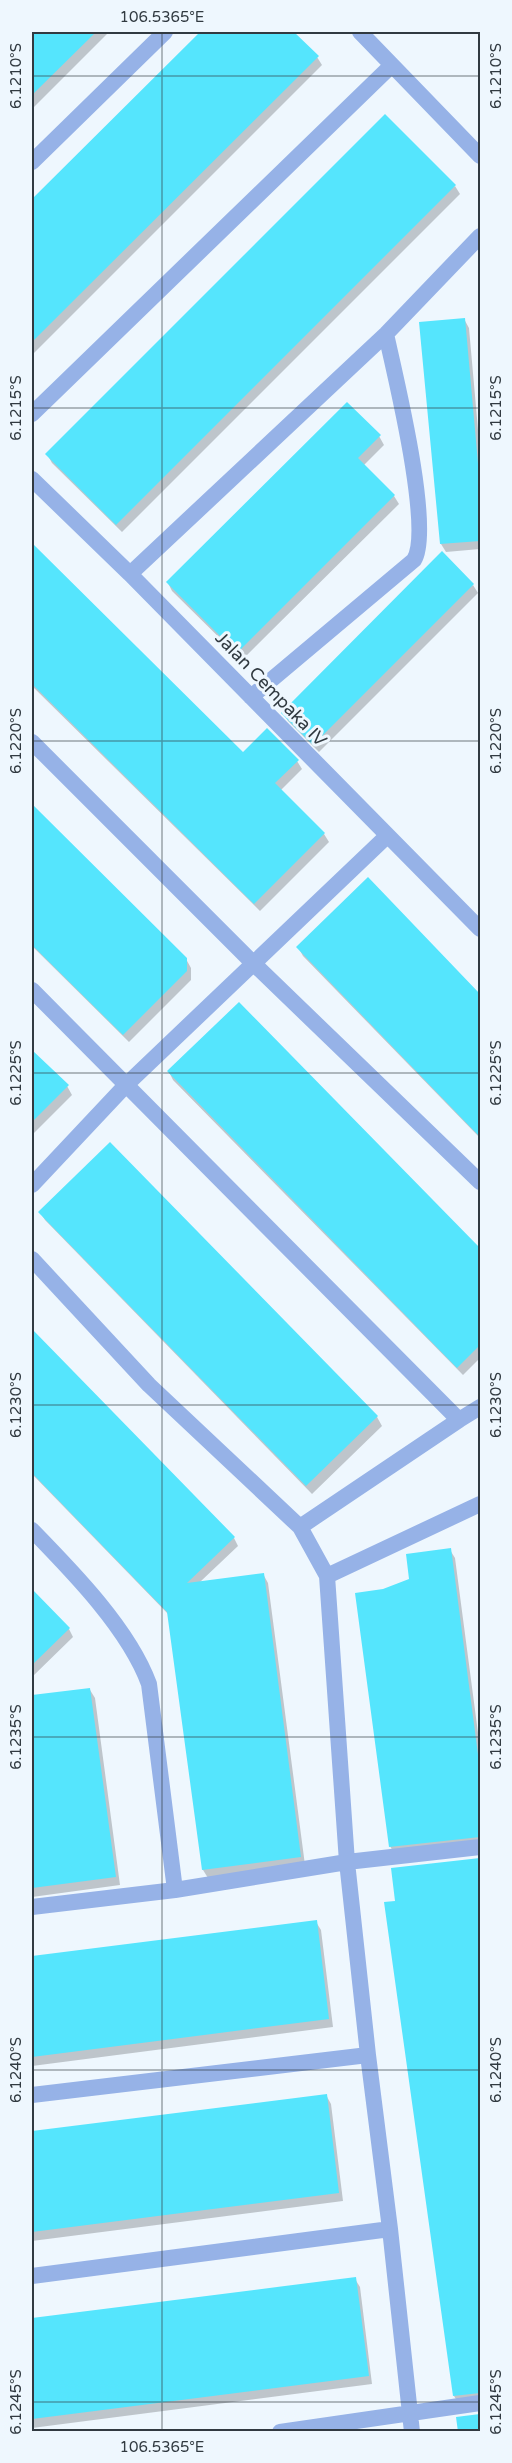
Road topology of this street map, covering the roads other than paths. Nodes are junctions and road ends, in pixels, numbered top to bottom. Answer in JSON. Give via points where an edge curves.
{"nodes":[{"id":1,"x":165,"y":32,"type":"edge"},
{"id":2,"x":360,"y":32,"type":"edge"},
{"id":3,"x":393,"y":65,"type":"junction"},
{"id":4,"x":480,"y":156,"type":"edge"},
{"id":5,"x":32,"y":162,"type":"edge"},
{"id":6,"x":480,"y":236,"type":"edge"},
{"id":7,"x":386,"y":334,"type":"junction"},
{"id":8,"x":32,"y":414,"type":"edge"},
{"id":9,"x":32,"y":479,"type":"edge"},
{"id":10,"x":130,"y":574,"type":"junction"},
{"id":11,"x":251,"y":697,"type":"junction"},
{"id":12,"x":32,"y":742,"type":"edge"},
{"id":13,"x":387,"y":836,"type":"junction"},
{"id":14,"x":480,"y":929,"type":"edge"},
{"id":15,"x":254,"y":963,"type":"junction"},
{"id":16,"x":32,"y":990,"type":"edge"},
{"id":17,"x":126,"y":1085,"type":"junction"},
{"id":18,"x":480,"y":1182,"type":"edge"},
{"id":19,"x":32,"y":1185,"type":"edge"},
{"id":20,"x":32,"y":1259,"type":"edge"},
{"id":21,"x":480,"y":1407,"type":"edge"},
{"id":22,"x":459,"y":1420,"type":"junction"},
{"id":23,"x":480,"y":1503,"type":"edge"},
{"id":24,"x":300,"y":1527,"type":"junction"},
{"id":25,"x":32,"y":1530,"type":"edge"},
{"id":26,"x":327,"y":1576,"type":"junction"},
{"id":27,"x":480,"y":1847,"type":"edge"},
{"id":28,"x":347,"y":1862,"type":"junction"},
{"id":29,"x":175,"y":1890,"type":"junction"},
{"id":30,"x":32,"y":1907,"type":"edge"},
{"id":31,"x":368,"y":2055,"type":"junction"},
{"id":32,"x":32,"y":2095,"type":"edge"},
{"id":33,"x":390,"y":2229,"type":"junction"},
{"id":34,"x":32,"y":2276,"type":"edge"},
{"id":35,"x":480,"y":2403,"type":"edge"},
{"id":36,"x":410,"y":2412,"type":"junction"},
{"id":37,"x":280,"y":2432,"type":"edge"},
{"id":38,"x":412,"y":2432,"type":"edge"}],
"edges":[{"from":1,"to":5,"type":"street"},
{"from":2,"to":3,"type":"street"},
{"from":3,"to":4,"type":"street"},
{"from":3,"to":8,"type":"street"},
{"from":6,"to":7,"type":"street"},
{"from":7,"to":10,"type":"street"},
{"from":7,"to":11,"type":"street","via":[[408,430],[420,532],[418,554]]},
{"from":9,"to":10,"type":"street","name":"Jalan Cempaka IV"},
{"from":10,"to":11,"type":"street","name":"Jalan Cempaka IV"},
{"from":11,"to":13,"type":"street","name":"Jalan Cempaka IV"},
{"from":12,"to":15,"type":"street"},
{"from":13,"to":14,"type":"street","name":"Jalan Cempaka IV"},
{"from":13,"to":15,"type":"street"},
{"from":15,"to":17,"type":"street"},
{"from":15,"to":18,"type":"street"},
{"from":16,"to":17,"type":"street"},
{"from":17,"to":19,"type":"street"},
{"from":17,"to":22,"type":"street"},
{"from":20,"to":24,"type":"street","via":[[149,1384]]},
{"from":21,"to":22,"type":"street"},
{"from":22,"to":24,"type":"street"},
{"from":23,"to":26,"type":"street"},
{"from":24,"to":26,"type":"street"},
{"from":25,"to":29,"type":"street","via":[[70,1569],[142,1664],[149,1684]]},
{"from":26,"to":28,"type":"street"},
{"from":27,"to":28,"type":"street"},
{"from":28,"to":29,"type":"street"},
{"from":28,"to":31,"type":"street"},
{"from":29,"to":30,"type":"street"},
{"from":31,"to":32,"type":"street"},
{"from":31,"to":33,"type":"street"},
{"from":33,"to":34,"type":"street"},
{"from":33,"to":36,"type":"street"},
{"from":35,"to":36,"type":"street"},
{"from":36,"to":37,"type":"street"},
{"from":36,"to":38,"type":"street"}]}
